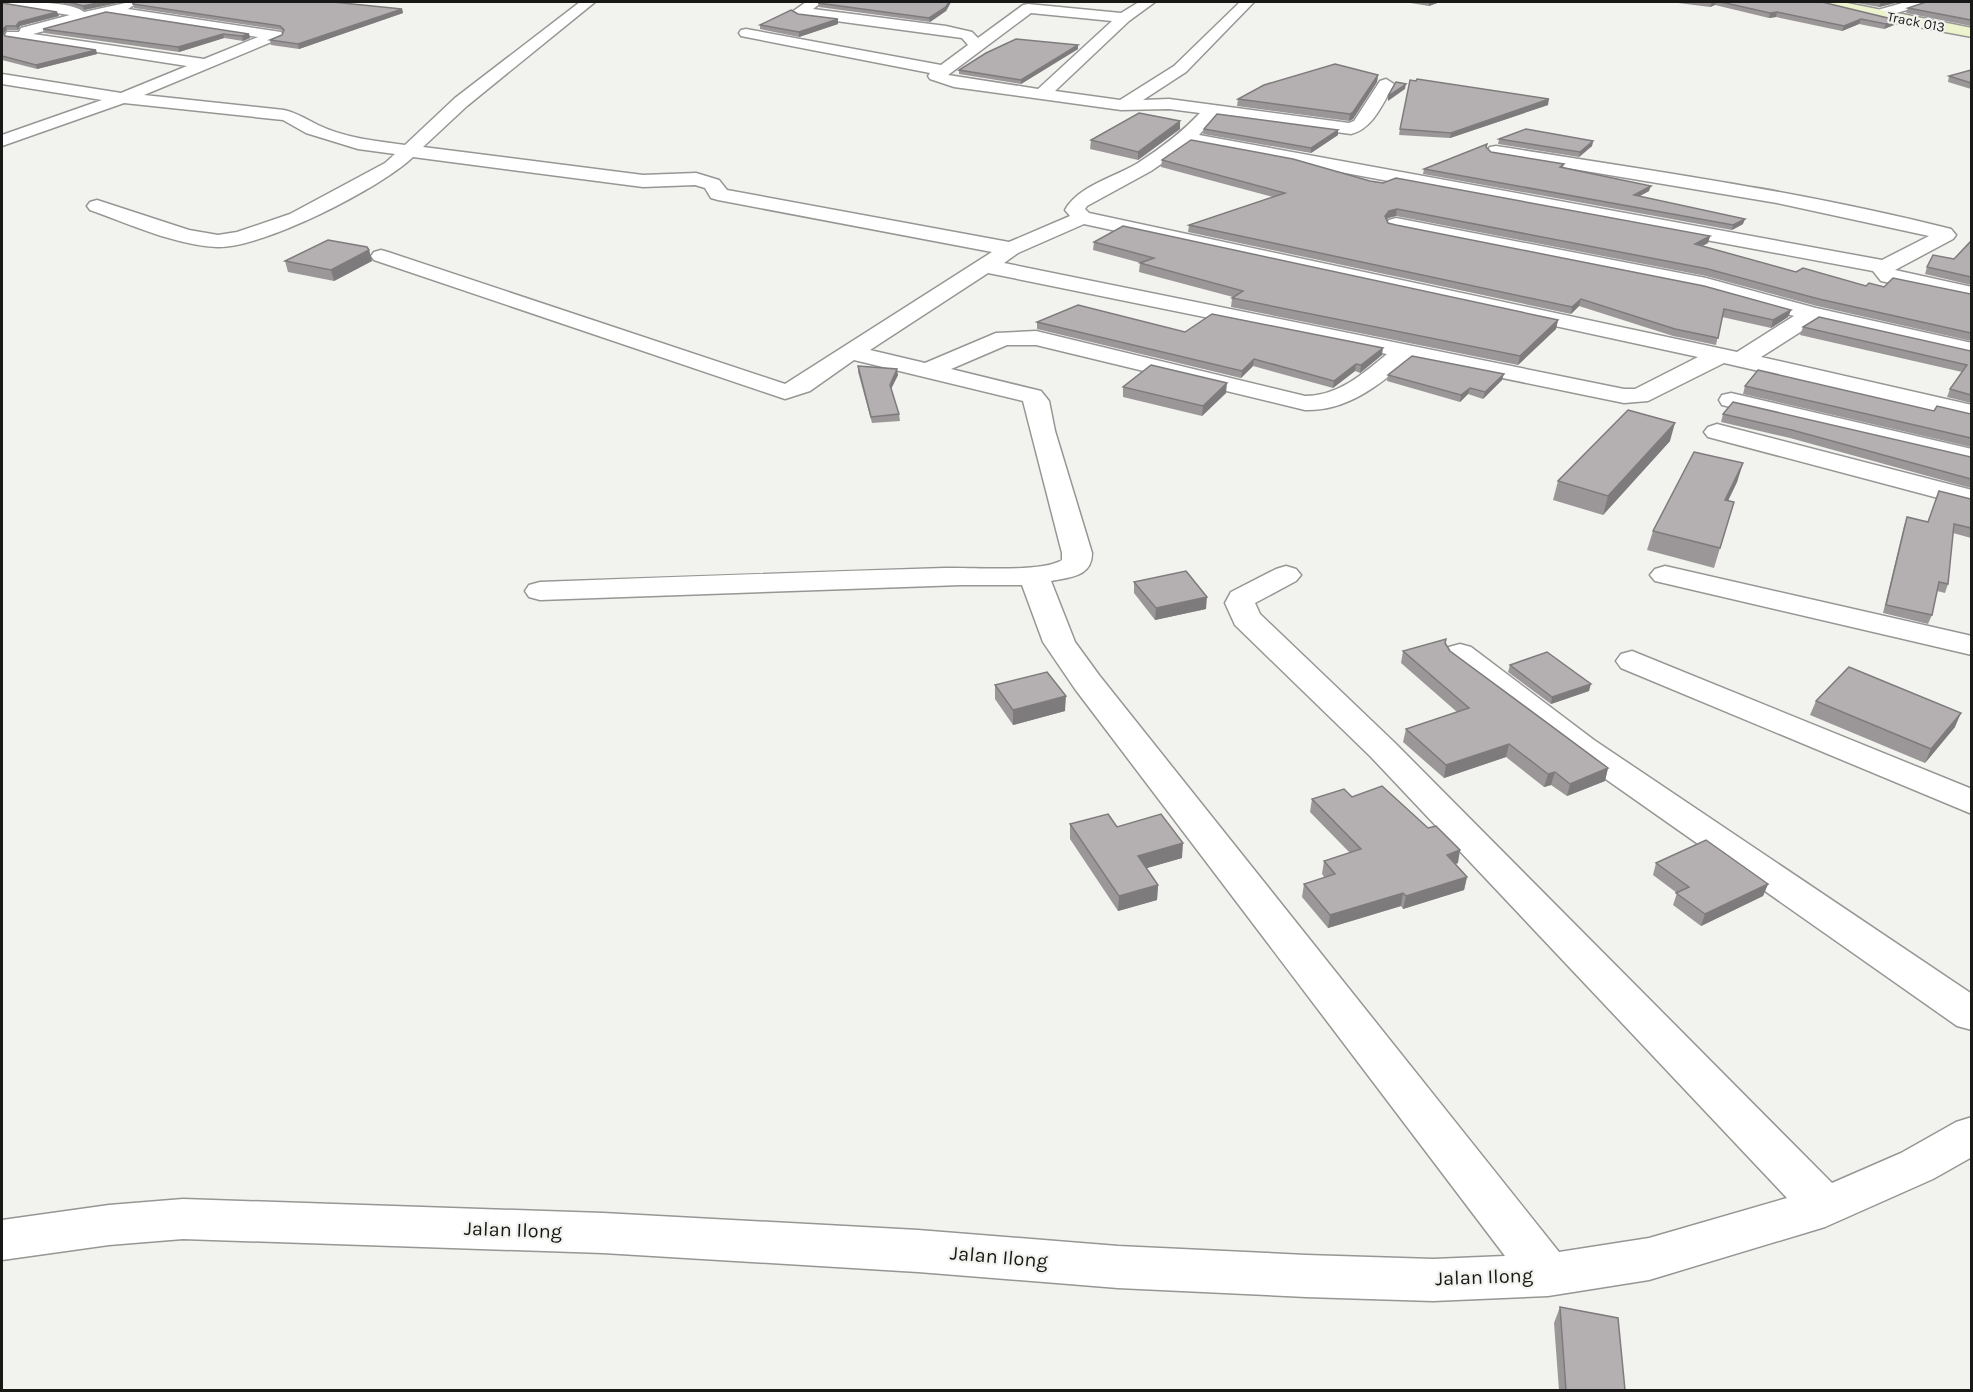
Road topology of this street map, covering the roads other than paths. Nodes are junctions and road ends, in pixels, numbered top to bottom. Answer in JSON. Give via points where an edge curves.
{"nodes":[{"id":1,"x":7,"y":2,"type":"edge"},
{"id":2,"x":59,"y":2,"type":"edge"},
{"id":3,"x":139,"y":2,"type":"edge"},
{"id":4,"x":588,"y":2,"type":"edge"},
{"id":5,"x":815,"y":2,"type":"edge"},
{"id":6,"x":1148,"y":2,"type":"edge"},
{"id":7,"x":1247,"y":2,"type":"edge"},
{"id":8,"x":1826,"y":2,"type":"edge"},
{"id":9,"x":1919,"y":2,"type":"edge"},
{"id":10,"x":39,"y":6,"type":"junction"},
{"id":11,"x":892,"y":11,"type":"edge"},
{"id":12,"x":100,"y":12,"type":"junction"},
{"id":13,"x":1879,"y":14,"type":"junction"},
{"id":14,"x":1124,"y":18,"type":"junction"},
{"id":15,"x":874,"y":21,"type":"junction"},
{"id":16,"x":746,"y":33,"type":"dead end"},
{"id":17,"x":1971,"y":33,"type":"edge"},
{"id":18,"x":7,"y":36,"type":"edge"},
{"id":19,"x":976,"y":46,"type":"junction"},
{"id":20,"x":205,"y":64,"type":"junction"},
{"id":21,"x":942,"y":70,"type":"junction"},
{"id":22,"x":2,"y":79,"type":"edge"},
{"id":23,"x":1386,"y":84,"type":"dead end"},
{"id":24,"x":1042,"y":94,"type":"junction"},
{"id":25,"x":123,"y":98,"type":"junction"},
{"id":26,"x":1121,"y":105,"type":"junction"},
{"id":27,"x":1212,"y":110,"type":"junction"},
{"id":28,"x":10,"y":134,"type":"edge"},
{"id":29,"x":1187,"y":138,"type":"junction"},
{"id":30,"x":2,"y":141,"type":"edge"},
{"id":31,"x":410,"y":149,"type":"junction"},
{"id":32,"x":1496,"y":151,"type":"edge"},
{"id":33,"x":97,"y":206,"type":"dead end"},
{"id":34,"x":1082,"y":218,"type":"junction"},
{"id":35,"x":1396,"y":224,"type":"edge"},
{"id":36,"x":1011,"y":249,"type":"junction"},
{"id":37,"x":381,"y":255,"type":"dead end"},
{"id":38,"x":986,"y":266,"type":"junction"},
{"id":39,"x":1885,"y":267,"type":"junction"},
{"id":40,"x":1971,"y":294,"type":"edge"},
{"id":41,"x":1812,"y":314,"type":"junction"},
{"id":42,"x":1407,"y":350,"type":"junction"},
{"id":43,"x":1971,"y":350,"type":"edge"},
{"id":44,"x":850,"y":352,"type":"junction"},
{"id":45,"x":1732,"y":356,"type":"junction"},
{"id":46,"x":927,"y":371,"type":"junction"},
{"id":47,"x":1731,"y":400,"type":"edge"},
{"id":48,"x":1971,"y":413,"type":"edge"},
{"id":49,"x":1717,"y":432,"type":"dead end"},
{"id":50,"x":1971,"y":457,"type":"edge"},
{"id":51,"x":1971,"y":499,"type":"edge"},
{"id":52,"x":1286,"y":575,"type":"dead end"},
{"id":53,"x":1665,"y":575,"type":"dead end"},
{"id":54,"x":1034,"y":576,"type":"junction"},
{"id":55,"x":540,"y":591,"type":"dead end"},
{"id":56,"x":1971,"y":646,"type":"edge"},
{"id":57,"x":1460,"y":654,"type":"dead end"},
{"id":58,"x":1632,"y":661,"type":"dead end"},
{"id":59,"x":1971,"y":803,"type":"edge"},
{"id":60,"x":1971,"y":1015,"type":"edge"},
{"id":61,"x":1971,"y":1135,"type":"edge"},
{"id":62,"x":1825,"y":1208,"type":"junction"},
{"id":63,"x":2,"y":1240,"type":"edge"},
{"id":64,"x":1548,"y":1275,"type":"junction"}],
"edges":[{"from":1,"to":10,"type":"street"},
{"from":2,"to":10,"type":"street"},
{"from":3,"to":12,"type":"street"},
{"from":4,"to":31,"type":"street","via":[[461,102]]},
{"from":5,"to":15,"type":"street","via":[[799,12]]},
{"from":6,"to":14,"type":"street"},
{"from":7,"to":26,"type":"street","via":[[1176,73]]},
{"from":8,"to":13,"type":"street","name":"Track 013"},
{"from":9,"to":13,"type":"street"},
{"from":10,"to":12,"type":"street"},
{"from":11,"to":15,"type":"street"},
{"from":12,"to":18,"type":"street"},
{"from":12,"to":20,"type":"street","via":[[276,35]]},
{"from":13,"to":17,"type":"street","name":"Track 013"},
{"from":14,"to":19,"type":"street","via":[[1028,9]]},
{"from":14,"to":24,"type":"street"},
{"from":15,"to":19,"type":"street","via":[[958,33],[972,39]]},
{"from":16,"to":21,"type":"street"},
{"from":18,"to":20,"type":"street"},
{"from":19,"to":21,"type":"street"},
{"from":20,"to":25,"type":"street"},
{"from":21,"to":24,"type":"street","via":[[936,76],[944,80]]},
{"from":22,"to":25,"type":"street"},
{"from":23,"to":27,"type":"street","via":[[1360,125],[1351,129]]},
{"from":24,"to":26,"type":"street"},
{"from":25,"to":28,"type":"street"},
{"from":25,"to":31,"type":"street","via":[[284,115],[357,144]]},
{"from":26,"to":27,"type":"street","via":[[1161,103]]},
{"from":27,"to":29,"type":"street"},
{"from":28,"to":30,"type":"street"},
{"from":29,"to":34,"type":"street","via":[[1144,167],[1079,202],[1074,210]]},
{"from":29,"to":39,"type":"street"},
{"from":31,"to":33,"type":"street","via":[[392,167],[297,218],[241,237],[201,239]]},
{"from":31,"to":36,"type":"street","via":[[643,181],[696,179],[712,184],[718,194]]},
{"from":32,"to":39,"type":"street","via":[[1729,189],[1946,234]]},
{"from":34,"to":36,"type":"street"},
{"from":34,"to":45,"type":"street"},
{"from":35,"to":41,"type":"street","via":[[1706,285]]},
{"from":36,"to":38,"type":"street"},
{"from":37,"to":44,"type":"street","via":[[778,391],[792,391]]},
{"from":38,"to":42,"type":"street"},
{"from":38,"to":44,"type":"street"},
{"from":39,"to":40,"type":"street","via":[[1883,272],[1889,276]]},
{"from":41,"to":43,"type":"street"},
{"from":41,"to":45,"type":"street"},
{"from":42,"to":45,"type":"street","via":[[1632,396]]},
{"from":42,"to":46,"type":"street","via":[[1339,399],[1320,404],[1036,338],[1004,338]]},
{"from":44,"to":46,"type":"street"},
{"from":45,"to":48,"type":"street"},
{"from":46,"to":54,"type":"street","via":[[1017,391],[1037,401],[1077,562],[1068,569]]},
{"from":47,"to":50,"type":"street"},
{"from":49,"to":51,"type":"street"},
{"from":52,"to":62,"type":"street","via":[[1242,598],[1246,618],[1391,759]]},
{"from":53,"to":56,"type":"street"},
{"from":54,"to":55,"type":"street"},
{"from":54,"to":64,"type":"street","via":[[1059,642],[1087,682]]},
{"from":57,"to":60,"type":"street","via":[[1582,747]]},
{"from":58,"to":59,"type":"street"},
{"from":61,"to":62,"type":"street","name":"Jalan Ilong","via":[[1917,1166]]},
{"from":62,"to":64,"type":"street","name":"Jalan Ilong","via":[[1649,1259]]},
{"from":63,"to":64,"type":"street","name":"Jalan Ilong","via":[[109,1225],[194,1219],[603,1233],[1306,1276],[1433,1280]]}]}
